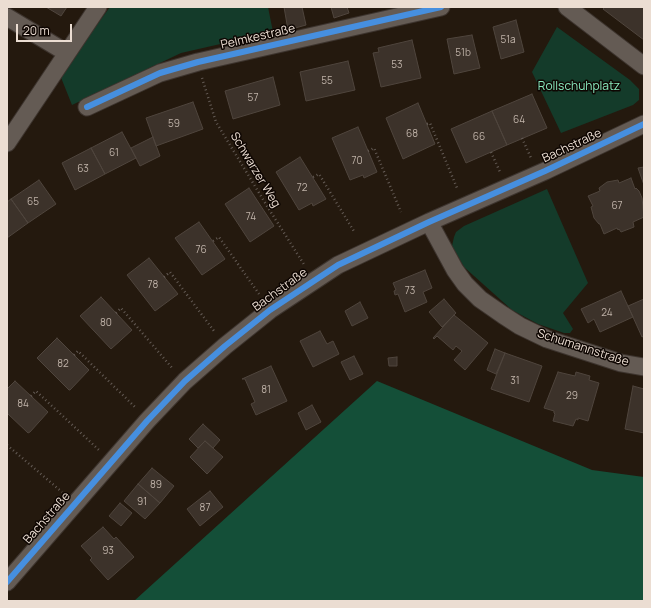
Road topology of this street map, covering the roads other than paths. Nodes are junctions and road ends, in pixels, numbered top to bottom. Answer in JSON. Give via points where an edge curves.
{"nodes":[{"id":1,"x":98,"y":7,"type":"edge"},
{"id":2,"x":441,"y":7,"type":"edge"},
{"id":3,"x":567,"y":7,"type":"edge"},
{"id":4,"x":7,"y":17,"type":"edge"},
{"id":5,"x":67,"y":53,"type":"junction"},
{"id":6,"x":644,"y":66,"type":"edge"},
{"id":7,"x":87,"y":107,"type":"dead end"},
{"id":8,"x":644,"y":124,"type":"edge"},
{"id":9,"x":7,"y":144,"type":"edge"},
{"id":10,"x":429,"y":222,"type":"junction"},
{"id":11,"x":644,"y":367,"type":"edge"},
{"id":12,"x":7,"y":582,"type":"edge"}],
"edges":[{"from":1,"to":5,"type":"street"},
{"from":2,"to":7,"type":"street","name":"Pelmkestraße","via":[[198,62],[160,73]]},
{"from":3,"to":6,"type":"street"},
{"from":4,"to":5,"type":"street"},
{"from":5,"to":9,"type":"street"},
{"from":8,"to":10,"type":"street","name":"Bachstraße"},
{"from":10,"to":11,"type":"street","name":"Schumannstraße","via":[[465,284],[480,299],[503,315],[547,339],[621,363]]},
{"from":10,"to":12,"type":"street","name":"Bachstraße","via":[[338,265],[270,310],[225,346],[185,381],[127,443]]}]}
